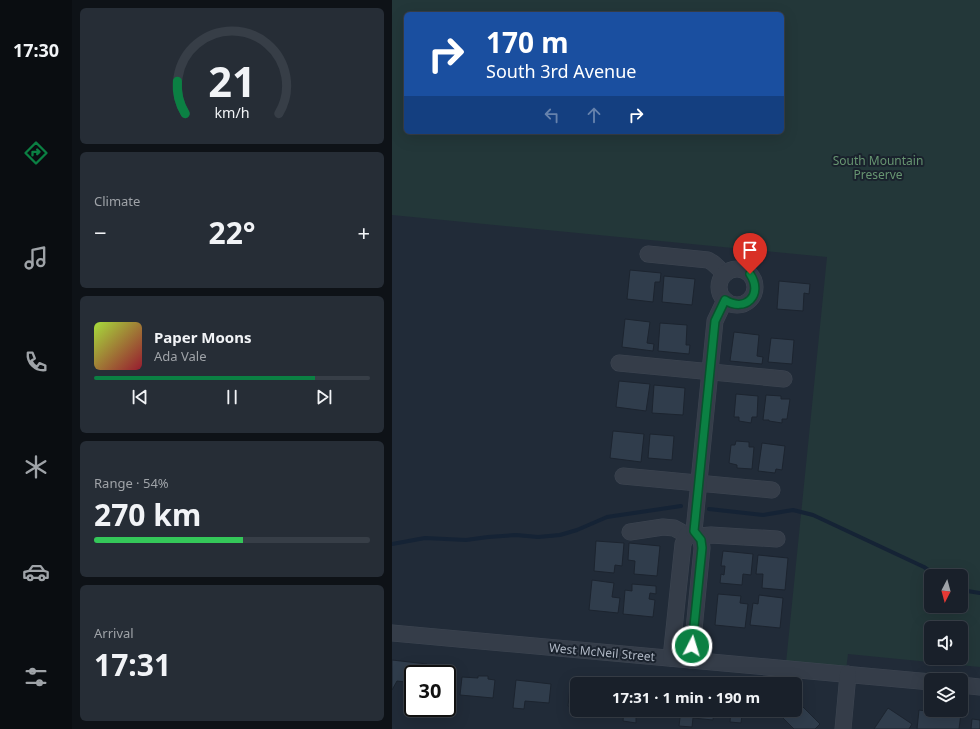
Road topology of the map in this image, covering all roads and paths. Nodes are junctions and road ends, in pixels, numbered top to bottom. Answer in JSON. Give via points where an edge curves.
{"nodes":[{"id":1,"x":648,"y":254,"type":"dead end"},
{"id":2,"x":725,"y":274,"type":"junction"},
{"id":3,"x":725,"y":300,"type":"junction"},
{"id":4,"x":619,"y":363,"type":"dead end"},
{"id":5,"x":710,"y":371,"type":"junction"},
{"id":6,"x":784,"y":379,"type":"dead end"},
{"id":7,"x":623,"y":476,"type":"dead end"},
{"id":8,"x":699,"y":483,"type":"junction"},
{"id":9,"x":772,"y":490,"type":"dead end"},
{"id":10,"x":630,"y":532,"type":"dead end"},
{"id":11,"x":693,"y":534,"type":"junction"},
{"id":12,"x":777,"y":539,"type":"dead end"},
{"id":13,"x":392,"y":633,"type":"edge"},
{"id":14,"x":671,"y":658,"type":"junction"},
{"id":15,"x":691,"y":660,"type":"junction"},
{"id":16,"x":848,"y":674,"type":"junction"},
{"id":17,"x":924,"y":681,"type":"edge"},
{"id":18,"x":968,"y":686,"type":"edge"},
{"id":19,"x":980,"y":687,"type":"edge"},
{"id":20,"x":843,"y":729,"type":"edge"}],
"edges":[{"from":1,"to":2,"type":"street","via":[[708,260]]},
{"from":2,"to":3,"type":"street","via":[[719,287]]},
{"from":2,"to":3,"type":"street","via":[[730,270],[744,270],[750,274],[756,287],[750,300],[744,304],[737,305]]},
{"from":3,"to":5,"type":"street","via":[[715,321]]},
{"from":4,"to":5,"type":"street"},
{"from":5,"to":6,"type":"street"},
{"from":5,"to":8,"type":"street"},
{"from":7,"to":8,"type":"street"},
{"from":8,"to":9,"type":"street"},
{"from":8,"to":11,"type":"street"},
{"from":10,"to":11,"type":"street","via":[[663,527]]},
{"from":11,"to":12,"type":"street"},
{"from":11,"to":14,"type":"street","via":[[683,544]]},
{"from":11,"to":15,"type":"street","via":[[701,540],[702,548]]},
{"from":13,"to":14,"type":"street","name":"West McNeil Street"},
{"from":14,"to":15,"type":"street","name":"West McNeil Street"},
{"from":15,"to":16,"type":"street","name":"West McNeil Street"},
{"from":16,"to":17,"type":"street","name":"West McNeil Street"},
{"from":16,"to":20,"type":"street"},
{"from":18,"to":19,"type":"street"}]}
